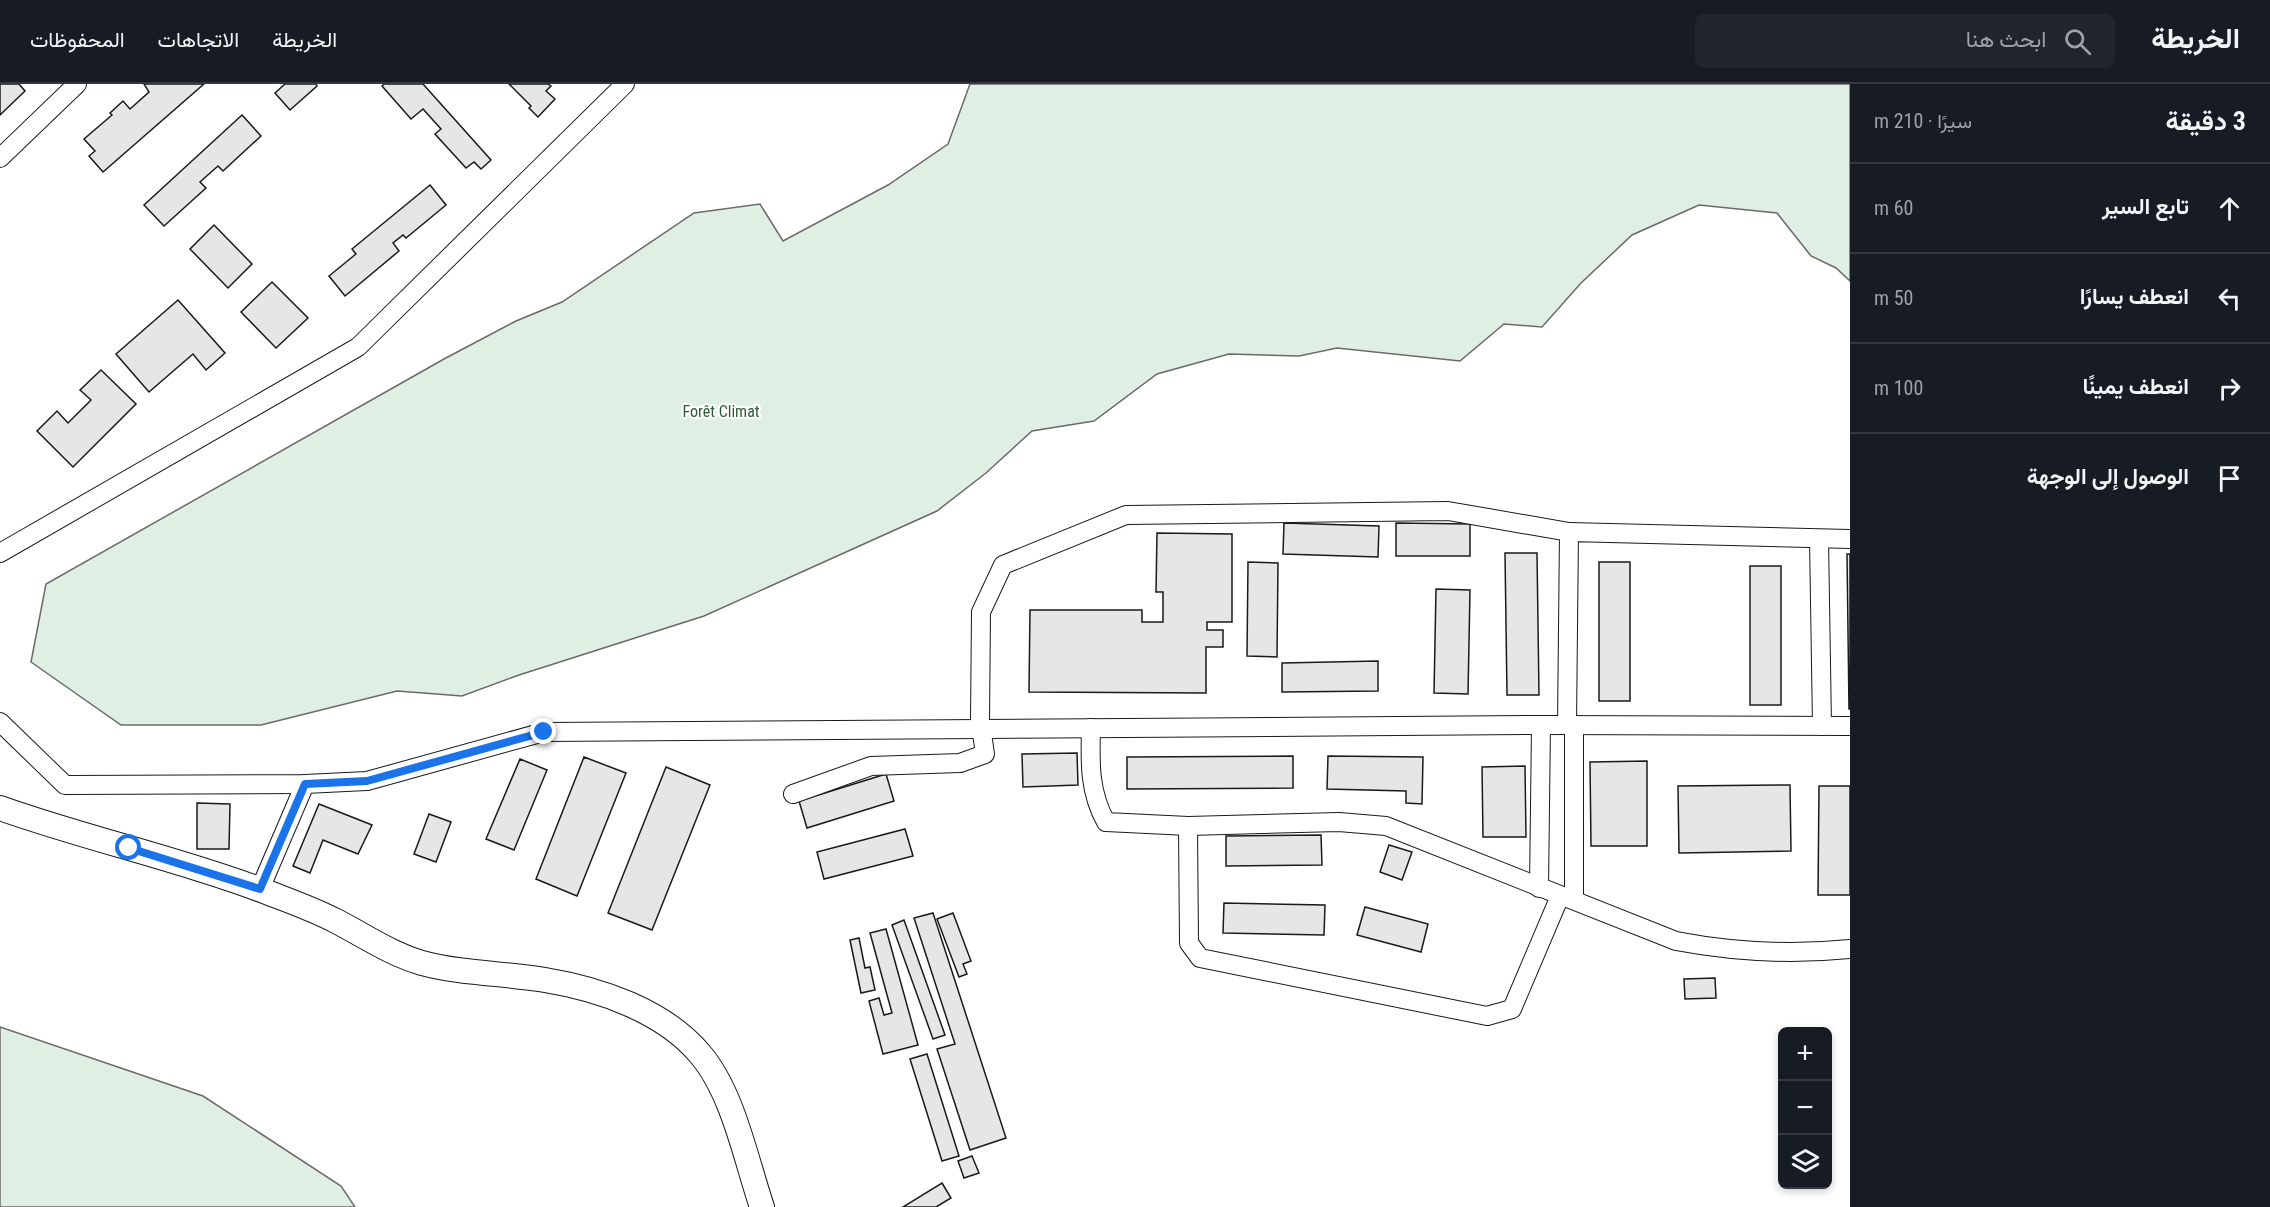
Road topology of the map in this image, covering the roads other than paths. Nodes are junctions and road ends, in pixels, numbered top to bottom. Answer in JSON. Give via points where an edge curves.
{"nodes":[{"id":1,"x":77,"y":84,"type":"edge"},
{"id":2,"x":625,"y":84,"type":"edge"},
{"id":3,"x":0,"y":158,"type":"edge"},
{"id":4,"x":1569,"y":532,"type":"junction"},
{"id":5,"x":1819,"y":539,"type":"junction"},
{"id":6,"x":1850,"y":539,"type":"edge"},
{"id":7,"x":0,"y":554,"type":"edge"},
{"id":8,"x":0,"y":722,"type":"edge"},
{"id":9,"x":1541,"y":725,"type":"junction"},
{"id":10,"x":1571,"y":725,"type":"junction"},
{"id":11,"x":1822,"y":726,"type":"junction"},
{"id":12,"x":1850,"y":726,"type":"edge"},
{"id":13,"x":1091,"y":728,"type":"junction"},
{"id":14,"x":982,"y":730,"type":"junction"},
{"id":15,"x":305,"y":784,"type":"junction"},
{"id":16,"x":793,"y":794,"type":"dead end"},
{"id":17,"x":0,"y":808,"type":"edge"},
{"id":18,"x":1188,"y":826,"type":"junction"},
{"id":19,"x":1539,"y":888,"type":"junction"},
{"id":20,"x":260,"y":889,"type":"junction"},
{"id":21,"x":1567,"y":898,"type":"junction"},
{"id":22,"x":1850,"y":949,"type":"edge"},
{"id":23,"x":762,"y":1207,"type":"edge"}],
"edges":[{"from":1,"to":3,"type":"street"},
{"from":2,"to":7,"type":"street","via":[[358,347]]},
{"from":4,"to":5,"type":"street"},
{"from":4,"to":10,"type":"street"},
{"from":4,"to":14,"type":"street","via":[[1448,511],[1126,515],[1003,565],[981,612]]},
{"from":5,"to":6,"type":"street"},
{"from":5,"to":11,"type":"street"},
{"from":8,"to":15,"type":"street","via":[[65,785]]},
{"from":9,"to":10,"type":"street"},
{"from":9,"to":13,"type":"street"},
{"from":9,"to":19,"type":"street"},
{"from":10,"to":11,"type":"street"},
{"from":10,"to":21,"type":"street"},
{"from":11,"to":12,"type":"street"},
{"from":13,"to":14,"type":"street"},
{"from":13,"to":18,"type":"street","via":[[1092,788],[1106,822]]},
{"from":14,"to":15,"type":"street","via":[[544,732],[367,781]]},
{"from":14,"to":16,"type":"street","via":[[985,754],[960,763],[871,766]]},
{"from":15,"to":20,"type":"street"},
{"from":17,"to":20,"type":"main road"},
{"from":18,"to":19,"type":"street","via":[[1339,822],[1386,826]]},
{"from":18,"to":21,"type":"street","via":[[1189,943],[1200,958],[1487,1016],[1512,1009]]},
{"from":19,"to":21,"type":"street"},
{"from":20,"to":23,"type":"main road","via":[[334,920],[391,952],[423,963],[588,990],[630,1005],[667,1025],[700,1054],[723,1091]]},
{"from":21,"to":22,"type":"street","via":[[1676,941],[1716,949],[1803,954]]}]}
